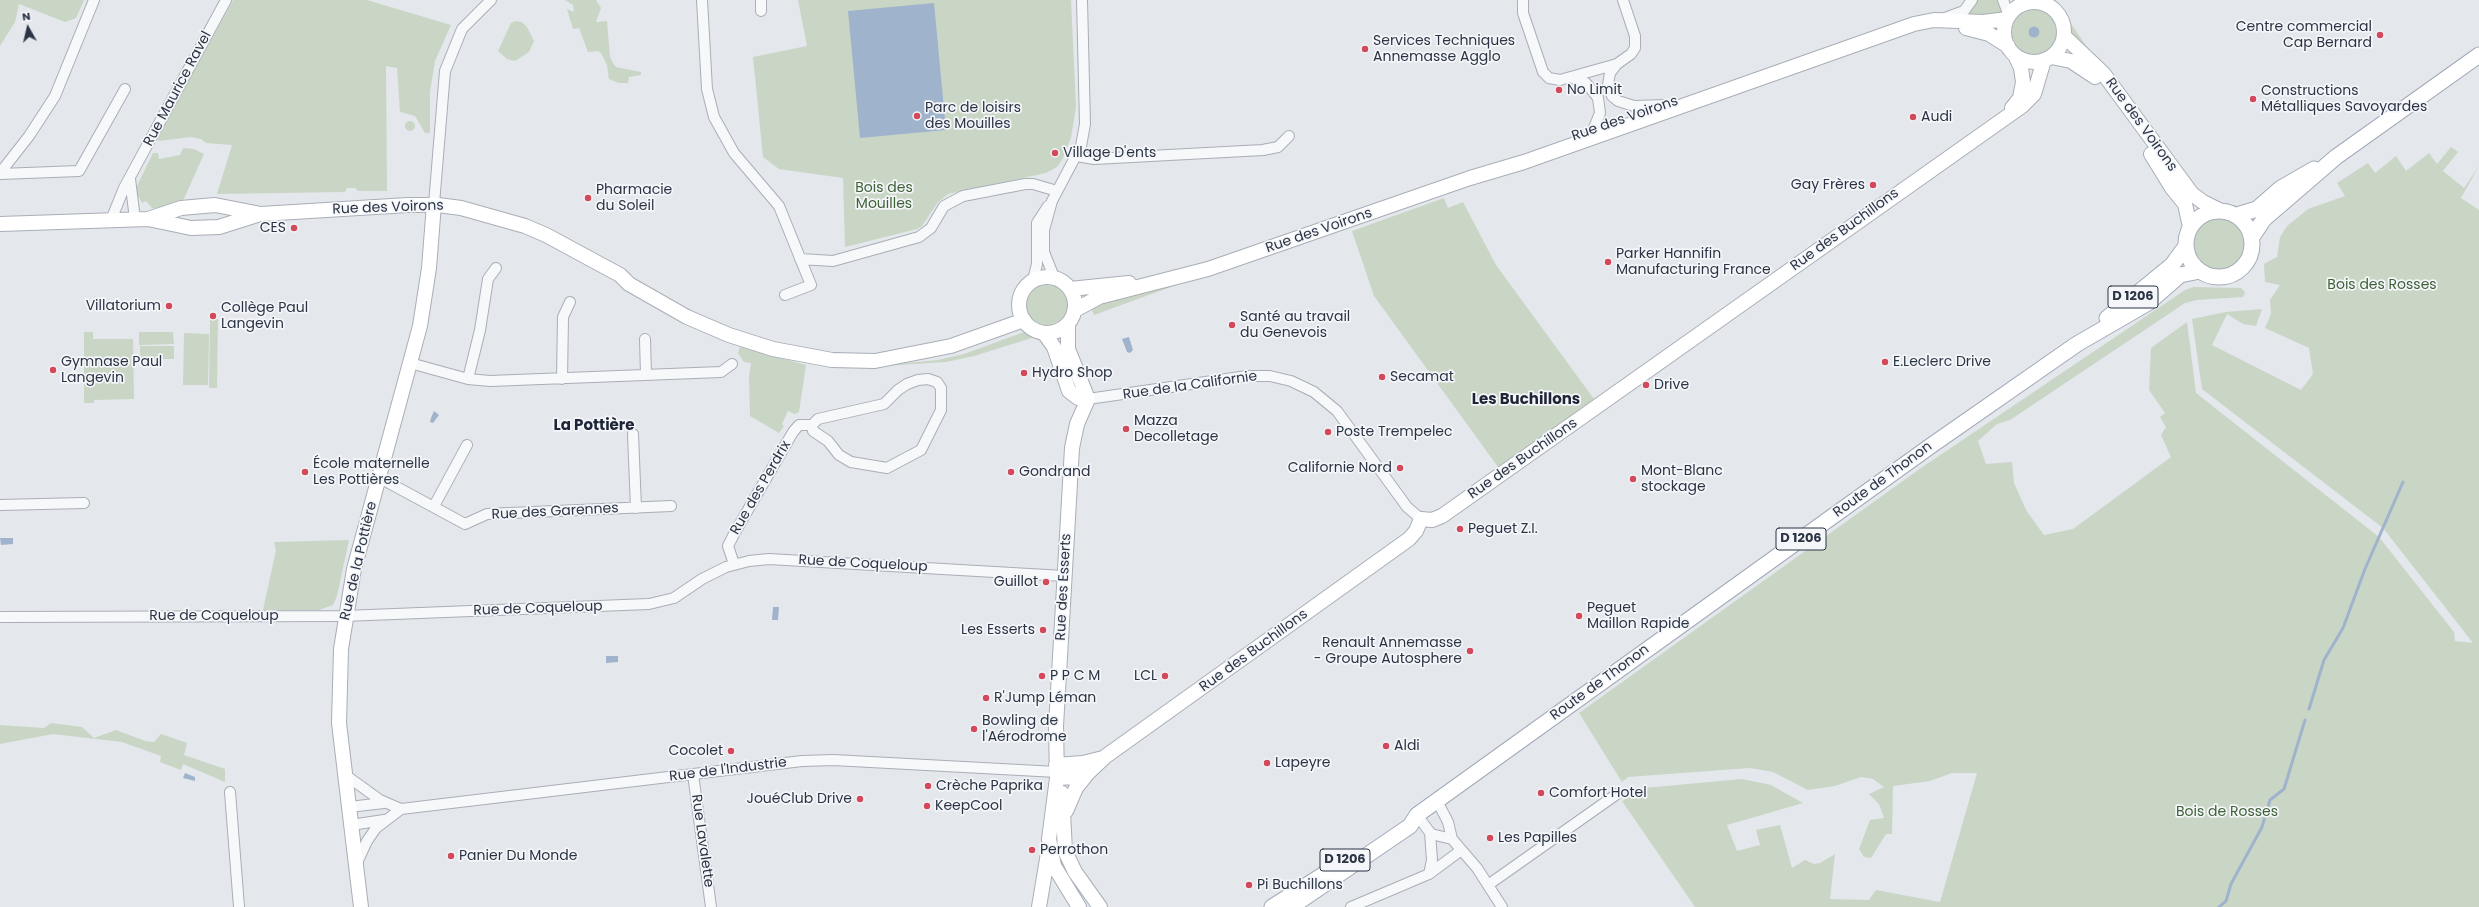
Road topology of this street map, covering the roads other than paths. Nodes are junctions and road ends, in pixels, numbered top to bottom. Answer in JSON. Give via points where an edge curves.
{"nodes":[{"id":1,"x":94,"y":0,"type":"edge"},
{"id":2,"x":226,"y":0,"type":"edge"},
{"id":3,"x":702,"y":0,"type":"edge"},
{"id":4,"x":761,"y":0,"type":"edge"},
{"id":5,"x":1082,"y":0,"type":"edge"},
{"id":6,"x":1523,"y":0,"type":"edge"},
{"id":7,"x":1623,"y":0,"type":"edge"},
{"id":8,"x":1972,"y":0,"type":"edge"},
{"id":9,"x":2003,"y":0,"type":"edge"},
{"id":10,"x":487,"y":1,"type":"edge"},
{"id":11,"x":2027,"y":1,"type":"edge"},
{"id":12,"x":2056,"y":5,"type":"edge"},
{"id":13,"x":762,"y":11,"type":"dead end"},
{"id":14,"x":2008,"y":18,"type":"junction"},
{"id":15,"x":1934,"y":20,"type":"junction"},
{"id":16,"x":1892,"y":32,"type":"junction"},
{"id":17,"x":2064,"y":36,"type":"junction"},
{"id":18,"x":2011,"y":50,"type":"junction"},
{"id":19,"x":2479,"y":54,"type":"edge"},
{"id":20,"x":2048,"y":59,"type":"junction"},
{"id":21,"x":1617,"y":64,"type":"junction"},
{"id":22,"x":1784,"y":69,"type":"junction"},
{"id":23,"x":1573,"y":78,"type":"junction"},
{"id":24,"x":125,"y":88,"type":"dead end"},
{"id":25,"x":1665,"y":105,"type":"junction"},
{"id":26,"x":2003,"y":118,"type":"junction"},
{"id":27,"x":1593,"y":130,"type":"junction"},
{"id":28,"x":1289,"y":136,"type":"dead end"},
{"id":29,"x":1076,"y":156,"type":"junction"},
{"id":30,"x":2336,"y":157,"type":"junction"},
{"id":31,"x":0,"y":174,"type":"edge"},
{"id":32,"x":1470,"y":178,"type":"junction"},
{"id":33,"x":130,"y":179,"type":"junction"},
{"id":34,"x":1057,"y":191,"type":"junction"},
{"id":35,"x":1052,"y":201,"type":"junction"},
{"id":36,"x":434,"y":204,"type":"junction"},
{"id":37,"x":2219,"y":210,"type":"junction"},
{"id":38,"x":261,"y":214,"type":"junction"},
{"id":39,"x":2237,"y":215,"type":"junction"},
{"id":40,"x":141,"y":219,"type":"junction"},
{"id":41,"x":111,"y":220,"type":"junction"},
{"id":42,"x":0,"y":224,"type":"edge"},
{"id":43,"x":2190,"y":227,"type":"junction"},
{"id":44,"x":2252,"y":237,"type":"junction"},
{"id":45,"x":2186,"y":246,"type":"junction"},
{"id":46,"x":800,"y":259,"type":"junction"},
{"id":47,"x":496,"y":268,"type":"dead end"},
{"id":48,"x":2200,"y":271,"type":"junction"},
{"id":49,"x":1054,"y":277,"type":"junction"},
{"id":50,"x":1033,"y":280,"type":"junction"},
{"id":51,"x":1167,"y":280,"type":"junction"},
{"id":52,"x":1070,"y":289,"type":"junction"},
{"id":53,"x":785,"y":295,"type":"dead end"},
{"id":54,"x":570,"y":302,"type":"dead end"},
{"id":55,"x":1075,"y":310,"type":"junction"},
{"id":56,"x":1024,"y":320,"type":"junction"},
{"id":57,"x":1068,"y":324,"type":"junction"},
{"id":58,"x":1044,"y":333,"type":"junction"},
{"id":59,"x":645,"y":339,"type":"dead end"},
{"id":60,"x":2077,"y":344,"type":"junction"},
{"id":61,"x":410,"y":363,"type":"junction"},
{"id":62,"x":732,"y":364,"type":"dead end"},
{"id":63,"x":646,"y":375,"type":"junction"},
{"id":64,"x":468,"y":379,"type":"junction"},
{"id":65,"x":562,"y":379,"type":"junction"},
{"id":66,"x":1088,"y":399,"type":"junction"},
{"id":67,"x":812,"y":425,"type":"junction"},
{"id":68,"x":633,"y":434,"type":"dead end"},
{"id":69,"x":467,"y":445,"type":"dead end"},
{"id":70,"x":378,"y":477,"type":"junction"},
{"id":71,"x":84,"y":503,"type":"dead end"},
{"id":72,"x":0,"y":505,"type":"edge"},
{"id":73,"x":434,"y":506,"type":"junction"},
{"id":74,"x":671,"y":506,"type":"dead end"},
{"id":75,"x":636,"y":508,"type":"junction"},
{"id":76,"x":1421,"y":519,"type":"junction"},
{"id":77,"x":734,"y":564,"type":"junction"},
{"id":78,"x":1064,"y":576,"type":"junction"},
{"id":79,"x":344,"y":616,"type":"junction"},
{"id":80,"x":0,"y":617,"type":"edge"},
{"id":81,"x":1106,"y":756,"type":"junction"},
{"id":82,"x":1057,"y":772,"type":"junction"},
{"id":83,"x":1088,"y":773,"type":"junction"},
{"id":84,"x":693,"y":774,"type":"junction"},
{"id":85,"x":345,"y":776,"type":"junction"},
{"id":86,"x":230,"y":792,"type":"dead end"},
{"id":87,"x":1617,"y":794,"type":"dead end"},
{"id":88,"x":1437,"y":801,"type":"junction"},
{"id":89,"x":384,"y":803,"type":"junction"},
{"id":90,"x":348,"y":807,"type":"junction"},
{"id":91,"x":401,"y":809,"type":"junction"},
{"id":92,"x":1417,"y":815,"type":"junction"},
{"id":93,"x":1063,"y":819,"type":"junction"},
{"id":94,"x":384,"y":820,"type":"junction"},
{"id":95,"x":351,"y":825,"type":"junction"},
{"id":96,"x":1430,"y":832,"type":"junction"},
{"id":97,"x":1050,"y":839,"type":"junction"},
{"id":98,"x":1452,"y":839,"type":"junction"},
{"id":99,"x":1460,"y":851,"type":"junction"},
{"id":100,"x":356,"y":866,"type":"junction"},
{"id":101,"x":1428,"y":874,"type":"junction"},
{"id":102,"x":1079,"y":878,"type":"junction"},
{"id":103,"x":1061,"y":880,"type":"junction"},
{"id":104,"x":1488,"y":885,"type":"junction"},
{"id":105,"x":1043,"y":891,"type":"junction"},
{"id":106,"x":1096,"y":902,"type":"edge"},
{"id":107,"x":239,"y":907,"type":"edge"},
{"id":108,"x":361,"y":907,"type":"edge"},
{"id":109,"x":711,"y":907,"type":"edge"},
{"id":110,"x":1039,"y":907,"type":"edge"},
{"id":111,"x":1080,"y":907,"type":"edge"},
{"id":112,"x":1272,"y":907,"type":"edge"},
{"id":113,"x":1291,"y":907,"type":"edge"},
{"id":114,"x":1351,"y":907,"type":"edge"},
{"id":115,"x":1502,"y":907,"type":"edge"}],
"edges":[{"from":1,"to":31,"type":"street","via":[[56,93],[29,136]]},
{"from":2,"to":33,"type":"street","name":"Rue Maurice Ravel"},
{"from":3,"to":46,"type":"street","via":[[707,89],[714,117],[731,149],[779,206]]},
{"from":4,"to":13,"type":"street"},
{"from":5,"to":29,"type":"street","via":[[1085,124]]},
{"from":6,"to":23,"type":"street","via":[[1523,13],[1543,72],[1552,79]]},
{"from":7,"to":21,"type":"street","via":[[1636,43],[1631,54]]},
{"from":8,"to":15,"type":"street","via":[[1961,13]]},
{"from":9,"to":14,"type":"street"},
{"from":10,"to":36,"type":"street","via":[[459,34],[445,71]]},
{"from":11,"to":12,"type":"street"},
{"from":11,"to":14,"type":"street"},
{"from":12,"to":17,"type":"street","via":[[2063,22]]},
{"from":14,"to":15,"type":"street","name":"Rue des Voirons","via":[[1983,22]]},
{"from":14,"to":18,"type":"street","via":[[2004,34]]},
{"from":15,"to":16,"type":"street","name":"Rue des Voirons"},
{"from":16,"to":18,"type":"street","name":"Rue des Voirons","via":[[1930,27],[1965,28],[1989,34]]},
{"from":16,"to":22,"type":"street","name":"Rue des Voirons"},
{"from":17,"to":20,"type":"street","via":[[2060,48]]},
{"from":17,"to":37,"type":"street","name":"Rue des Voirons","via":[[2103,73],[2192,194]]},
{"from":18,"to":20,"type":"street","via":[[2027,61]]},
{"from":18,"to":26,"type":"street","name":"Rue des Buchillons","via":[[2022,71],[2023,90]]},
{"from":19,"to":30,"type":"main road"},
{"from":20,"to":26,"type":"street","name":"Rue des Buchillons","via":[[2034,94]]},
{"from":20,"to":43,"type":"street","name":"Rue des Voirons","via":[[2072,61],[2098,80],[2185,204]]},
{"from":21,"to":23,"type":"street"},
{"from":21,"to":25,"type":"street","via":[[1608,81],[1610,92],[1615,99],[1628,106]]},
{"from":22,"to":25,"type":"street","name":"Rue des Voirons"},
{"from":22,"to":32,"type":"street","name":"Rue des Voirons","via":[[1524,162]]},
{"from":23,"to":27,"type":"street","via":[[1586,83],[1598,98],[1600,113]]},
{"from":24,"to":31,"type":"street","via":[[79,170]]},
{"from":25,"to":27,"type":"street","name":"Rue des Voirons"},
{"from":26,"to":76,"type":"street","name":"Rue des Buchillons","via":[[1442,516],[1432,520]]},
{"from":27,"to":32,"type":"street","name":"Rue des Voirons"},
{"from":28,"to":29,"type":"street","via":[[1278,147],[1263,150],[1094,159]]},
{"from":29,"to":34,"type":"street"},
{"from":30,"to":39,"type":"main road","via":[[2290,182],[2257,209]]},
{"from":30,"to":44,"type":"main road","via":[[2264,219]]},
{"from":32,"to":51,"type":"street","name":"Rue des Voirons","via":[[1208,269]]},
{"from":33,"to":40,"type":"street"},
{"from":33,"to":41,"type":"street","name":"Rue Maurice Ravel","via":[[117,201]]},
{"from":34,"to":35,"type":"street"},
{"from":34,"to":46,"type":"street","via":[[1025,184],[963,196],[944,206],[924,234],[844,258],[826,261]]},
{"from":35,"to":49,"type":"street","via":[[1043,244],[1047,263]]},
{"from":35,"to":50,"type":"street","via":[[1037,223],[1037,264]]},
{"from":36,"to":38,"type":"street","name":"Rue des Voirons"},
{"from":36,"to":56,"type":"street","name":"Rue des Voirons","via":[[460,208],[525,226],[563,243],[620,274],[629,284],[734,338],[805,356],[848,361],[875,360],[964,342]]},
{"from":36,"to":61,"type":"street","name":"Rue de la Pottière","via":[[426,290]]},
{"from":37,"to":39,"type":"main road"},
{"from":37,"to":43,"type":"main road","via":[[2202,215]]},
{"from":38,"to":40,"type":"street","name":"Rue des Voirons","via":[[215,205],[181,208]]},
{"from":38,"to":40,"type":"street","name":"Rue des Voirons","via":[[209,228],[187,228]]},
{"from":39,"to":44,"type":"main road","via":[[2247,225]]},
{"from":40,"to":41,"type":"street","name":"Rue des Voirons"},
{"from":41,"to":42,"type":"street","name":"Rue des Voirons"},
{"from":43,"to":45,"type":"main road"},
{"from":44,"to":48,"type":"main road","via":[[2250,257],[2237,272],[2221,277]]},
{"from":45,"to":48,"type":"main road","via":[[2191,262]]},
{"from":45,"to":60,"type":"main road","name":"Route de Thonon","number":"D 1206","via":[[2172,265]]},
{"from":46,"to":53,"type":"street","via":[[811,285]]},
{"from":47,"to":64,"type":"street","via":[[488,279],[480,330]]},
{"from":48,"to":60,"type":"main road","name":"Route de Thonon","number":"D 1206","via":[[2180,275],[2148,303]]},
{"from":49,"to":50,"type":"street"},
{"from":49,"to":52,"type":"street"},
{"from":50,"to":56,"type":"street","via":[[1021,295],[1020,308]]},
{"from":51,"to":52,"type":"street","name":"Rue des Voirons"},
{"from":51,"to":55,"type":"street","name":"Rue des Voirons","via":[[1099,297]]},
{"from":52,"to":55,"type":"street","via":[[1074,297]]},
{"from":54,"to":65,"type":"street","via":[[563,317]]},
{"from":55,"to":57,"type":"street"},
{"from":56,"to":58,"type":"street","via":[[1035,330]]},
{"from":57,"to":58,"type":"street","via":[[1057,331]]},
{"from":57,"to":66,"type":"street","via":[[1067,345]]},
{"from":58,"to":66,"type":"street","via":[[1054,347],[1070,391],[1078,398]]},
{"from":59,"to":63,"type":"street"},
{"from":60,"to":88,"type":"main road","name":"Route de Thonon","number":"D 1206"},
{"from":61,"to":64,"type":"street"},
{"from":61,"to":70,"type":"street","name":"Rue de la Pottière"},
{"from":62,"to":63,"type":"street","via":[[721,372]]},
{"from":63,"to":65,"type":"street"},
{"from":64,"to":65,"type":"street"},
{"from":66,"to":76,"type":"street","name":"Rue de la Californie","via":[[1247,376],[1270,376],[1291,381],[1314,392],[1337,411],[1407,507]]},
{"from":66,"to":78,"type":"street","name":"Rue des Esserts","via":[[1073,437]]},
{"from":67,"to":67,"type":"street","name":"Rue des Perdrix","via":[[818,419],[884,404],[911,381],[928,379],[937,382],[941,388],[941,410],[921,450],[887,468],[851,462],[839,455],[825,439],[816,434]]},
{"from":67,"to":77,"type":"street","name":"Rue des Perdrix","via":[[799,425],[793,432],[734,534],[728,546]]},
{"from":68,"to":75,"type":"street","name":"Rue des Garennes"},
{"from":69,"to":73,"type":"street"},
{"from":70,"to":73,"type":"street","name":"Rue des Garennes"},
{"from":70,"to":79,"type":"street","name":"Rue de la Pottière"},
{"from":71,"to":72,"type":"street"},
{"from":73,"to":75,"type":"street","name":"Rue des Garennes","via":[[465,524],[487,514]]},
{"from":74,"to":75,"type":"street","name":"Rue des Garennes"},
{"from":76,"to":81,"type":"street","name":"Rue des Buchillons","via":[[1409,539]]},
{"from":77,"to":78,"type":"street","name":"Rue de Coqueloup","via":[[782,559]]},
{"from":77,"to":79,"type":"street","name":"Rue de Coqueloup","via":[[708,575],[674,598],[649,604]]},
{"from":78,"to":82,"type":"street","name":"Rue des Esserts","via":[[1056,726]]},
{"from":79,"to":80,"type":"street","name":"Rue de Coqueloup"},
{"from":79,"to":85,"type":"street","name":"Rue de la Pottière","via":[[339,723]]},
{"from":81,"to":82,"type":"street","name":"Rue des Buchillons"},
{"from":81,"to":83,"type":"street","name":"Rue des Buchillons"},
{"from":82,"to":83,"type":"street","via":[[1079,776]]},
{"from":82,"to":84,"type":"street","name":"Rue de l'Industrie","via":[[833,760],[802,761]]},
{"from":82,"to":93,"type":"street","name":"Rue des Esserts","via":[[1062,794]]},
{"from":82,"to":97,"type":"street","name":"Rue des Esserts"},
{"from":83,"to":93,"type":"street","name":"Rue des Buchillons","via":[[1072,794]]},
{"from":84,"to":91,"type":"street","name":"Rue de l'Industrie"},
{"from":84,"to":109,"type":"street","name":"Rue Lavalette"},
{"from":85,"to":89,"type":"street","name":"Rue de l'Industrie"},
{"from":85,"to":90,"type":"street","name":"Rue de la Pottière"},
{"from":86,"to":107,"type":"street"},
{"from":87,"to":104,"type":"street"},
{"from":88,"to":92,"type":"main road","name":"Route de Thonon","number":"D 1206"},
{"from":88,"to":98,"type":"street","via":[[1448,822]]},
{"from":89,"to":90,"type":"street","name":"Rue de l'Industrie"},
{"from":89,"to":91,"type":"street","name":"Rue de l'Industrie"},
{"from":90,"to":95,"type":"street","name":"Rue de la Pottière"},
{"from":91,"to":94,"type":"street","name":"Rue de l'Industrie"},
{"from":92,"to":96,"type":"street"},
{"from":92,"to":112,"type":"main road","name":"Route de Thonon","number":"D 1206","via":[[1405,818]]},
{"from":92,"to":113,"type":"main road","name":"Route de Thonon","number":"D 1206","via":[[1410,826]]},
{"from":93,"to":102,"type":"street","name":"Rue des Esserts","via":[[1065,852]]},
{"from":94,"to":95,"type":"street","name":"Rue de l'Industrie"},
{"from":94,"to":100,"type":"street","name":"Rue de l'Industrie","via":[[369,838]]},
{"from":95,"to":100,"type":"street","name":"Rue de la Pottière"},
{"from":96,"to":98,"type":"street"},
{"from":96,"to":101,"type":"street","via":[[1432,860]]},
{"from":97,"to":103,"type":"street","name":"Rue des Esserts","via":[[1052,860]]},
{"from":97,"to":105,"type":"street"},
{"from":98,"to":99,"type":"street"},
{"from":99,"to":101,"type":"street"},
{"from":99,"to":104,"type":"street","via":[[1475,866]]},
{"from":100,"to":108,"type":"street","name":"Rue de la Pottière"},
{"from":101,"to":114,"type":"street"},
{"from":102,"to":103,"type":"street"},
{"from":102,"to":106,"type":"street","name":"Rue des Esserts"},
{"from":103,"to":105,"type":"street"},
{"from":103,"to":111,"type":"street","name":"Rue des Esserts"},
{"from":104,"to":115,"type":"street"},
{"from":105,"to":110,"type":"street"},
{"from":106,"to":111,"type":"street"}]}
